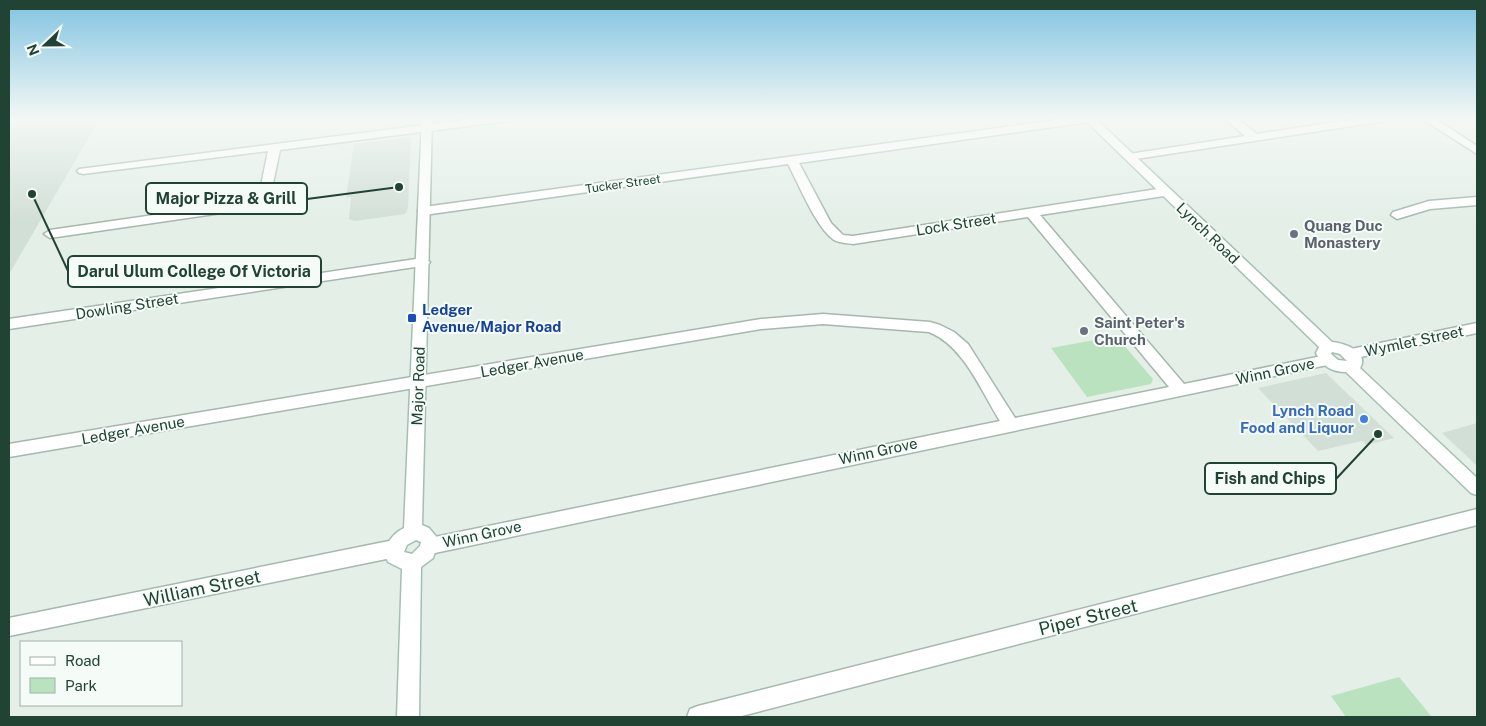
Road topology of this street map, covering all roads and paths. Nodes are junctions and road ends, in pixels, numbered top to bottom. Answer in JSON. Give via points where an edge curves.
{"nodes":[{"id":1,"x":236,"y":152,"type":"edge"},
{"id":2,"x":274,"y":152,"type":"edge"},
{"id":3,"x":426,"y":152,"type":"edge"},
{"id":4,"x":856,"y":152,"type":"edge"},
{"id":5,"x":1123,"y":152,"type":"edge"},
{"id":6,"x":1163,"y":152,"type":"edge"},
{"id":7,"x":1129,"y":157,"type":"junction"},
{"id":8,"x":792,"y":161,"type":"junction"},
{"id":9,"x":83,"y":171,"type":"dead end"},
{"id":10,"x":1164,"y":192,"type":"junction"},
{"id":11,"x":1477,"y":201,"type":"edge"},
{"id":12,"x":424,"y":211,"type":"junction"},
{"id":13,"x":1032,"y":213,"type":"junction"},
{"id":14,"x":1397,"y":214,"type":"dead end"},
{"id":15,"x":50,"y":234,"type":"dead end"},
{"id":16,"x":423,"y":262,"type":"junction"},
{"id":17,"x":9,"y":324,"type":"edge"},
{"id":18,"x":1477,"y":328,"type":"edge"},
{"id":19,"x":1328,"y":354,"type":"junction"},
{"id":20,"x":1350,"y":361,"type":"junction"},
{"id":21,"x":419,"y":382,"type":"junction"},
{"id":22,"x":1180,"y":390,"type":"junction"},
{"id":23,"x":1010,"y":424,"type":"junction"},
{"id":24,"x":9,"y":451,"type":"edge"},
{"id":25,"x":1477,"y":488,"type":"edge"},
{"id":26,"x":1477,"y":517,"type":"edge"},
{"id":27,"x":413,"y":533,"type":"junction"},
{"id":28,"x":430,"y":546,"type":"junction"},
{"id":29,"x":395,"y":550,"type":"junction"},
{"id":30,"x":412,"y":562,"type":"junction"},
{"id":31,"x":9,"y":627,"type":"edge"},
{"id":32,"x":408,"y":717,"type":"edge"},
{"id":33,"x":698,"y":717,"type":"edge"}],
"edges":[{"from":1,"to":9,"type":"street"},
{"from":2,"to":15,"type":"street","via":[[264,203]]},
{"from":3,"to":12,"type":"street","name":"Major Road"},
{"from":4,"to":8,"type":"street","name":"Tucker Street"},
{"from":5,"to":7,"type":"street","name":"Lynch Road"},
{"from":6,"to":7,"type":"street"},
{"from":7,"to":10,"type":"street","name":"Lynch Road"},
{"from":8,"to":12,"type":"street","name":"Tucker Street"},
{"from":8,"to":13,"type":"street","name":"Lock Street","via":[[826,225],[839,238],[853,240]]},
{"from":10,"to":13,"type":"street","name":"Lock Street"},
{"from":10,"to":19,"type":"street","name":"Lynch Road"},
{"from":11,"to":14,"type":"street","via":[[1428,204]]},
{"from":12,"to":16,"type":"street","name":"Major Road"},
{"from":13,"to":22,"type":"street"},
{"from":16,"to":17,"type":"street","name":"Dowling Street"},
{"from":16,"to":21,"type":"street","name":"Major Road"},
{"from":18,"to":20,"type":"street","name":"Wymlet Street"},
{"from":19,"to":20,"type":"street","via":[[1337,366]]},
{"from":19,"to":22,"type":"street","name":"Winn Grove"},
{"from":20,"to":25,"type":"street"},
{"from":21,"to":23,"type":"street","name":"Ledger Avenue","via":[[761,324],[837,320],[930,327],[955,338]]},
{"from":21,"to":24,"type":"street","name":"Ledger Avenue"},
{"from":21,"to":27,"type":"street","name":"Major Road"},
{"from":22,"to":23,"type":"street","name":"Winn Grove"},
{"from":23,"to":28,"type":"street","name":"Winn Grove"},
{"from":26,"to":33,"type":"street","name":"Piper Street"},
{"from":27,"to":28,"type":"street","via":[[427,536]]},
{"from":27,"to":29,"type":"street","via":[[400,540]]},
{"from":28,"to":30,"type":"street","via":[[426,554]]},
{"from":29,"to":30,"type":"street","via":[[399,560]]},
{"from":29,"to":31,"type":"street","name":"William Street"},
{"from":30,"to":32,"type":"street"}]}
